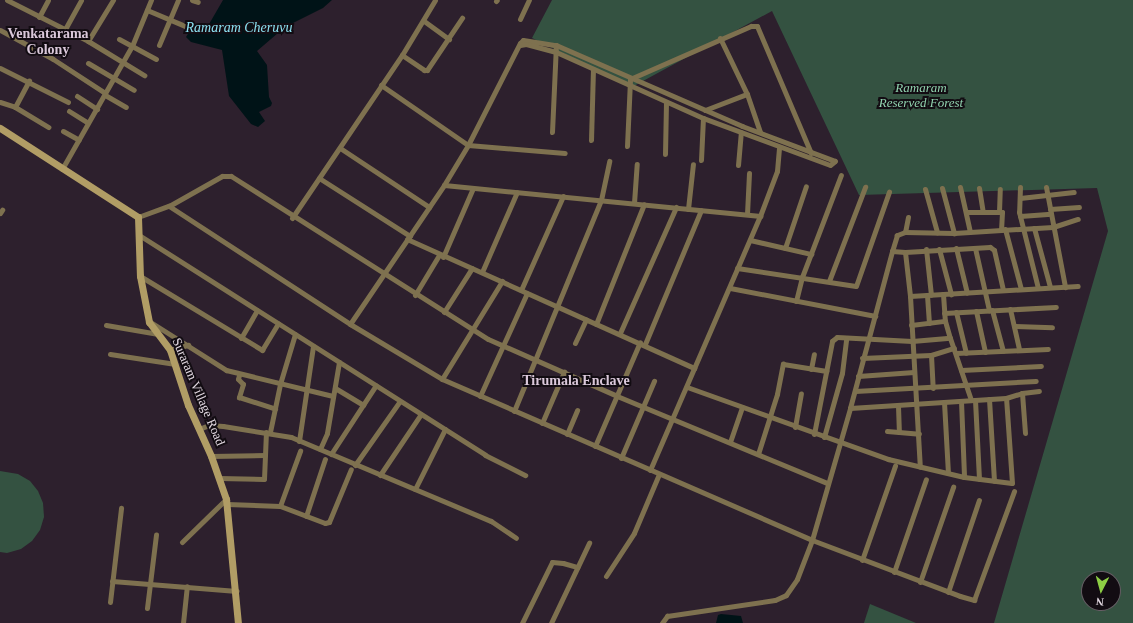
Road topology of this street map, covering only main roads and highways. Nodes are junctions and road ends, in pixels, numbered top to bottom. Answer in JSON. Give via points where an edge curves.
{"nodes":[{"id":1,"x":0,"y":128,"type":"edge"},
{"id":2,"x":238,"y":623,"type":"edge"}],
"edges":[{"from":1,"to":2,"type":"main road","name":"Suraram Village Road","via":[[138,217],[140,276],[149,322],[170,350],[188,405],[211,456],[226,502],[237,591]]}]}
